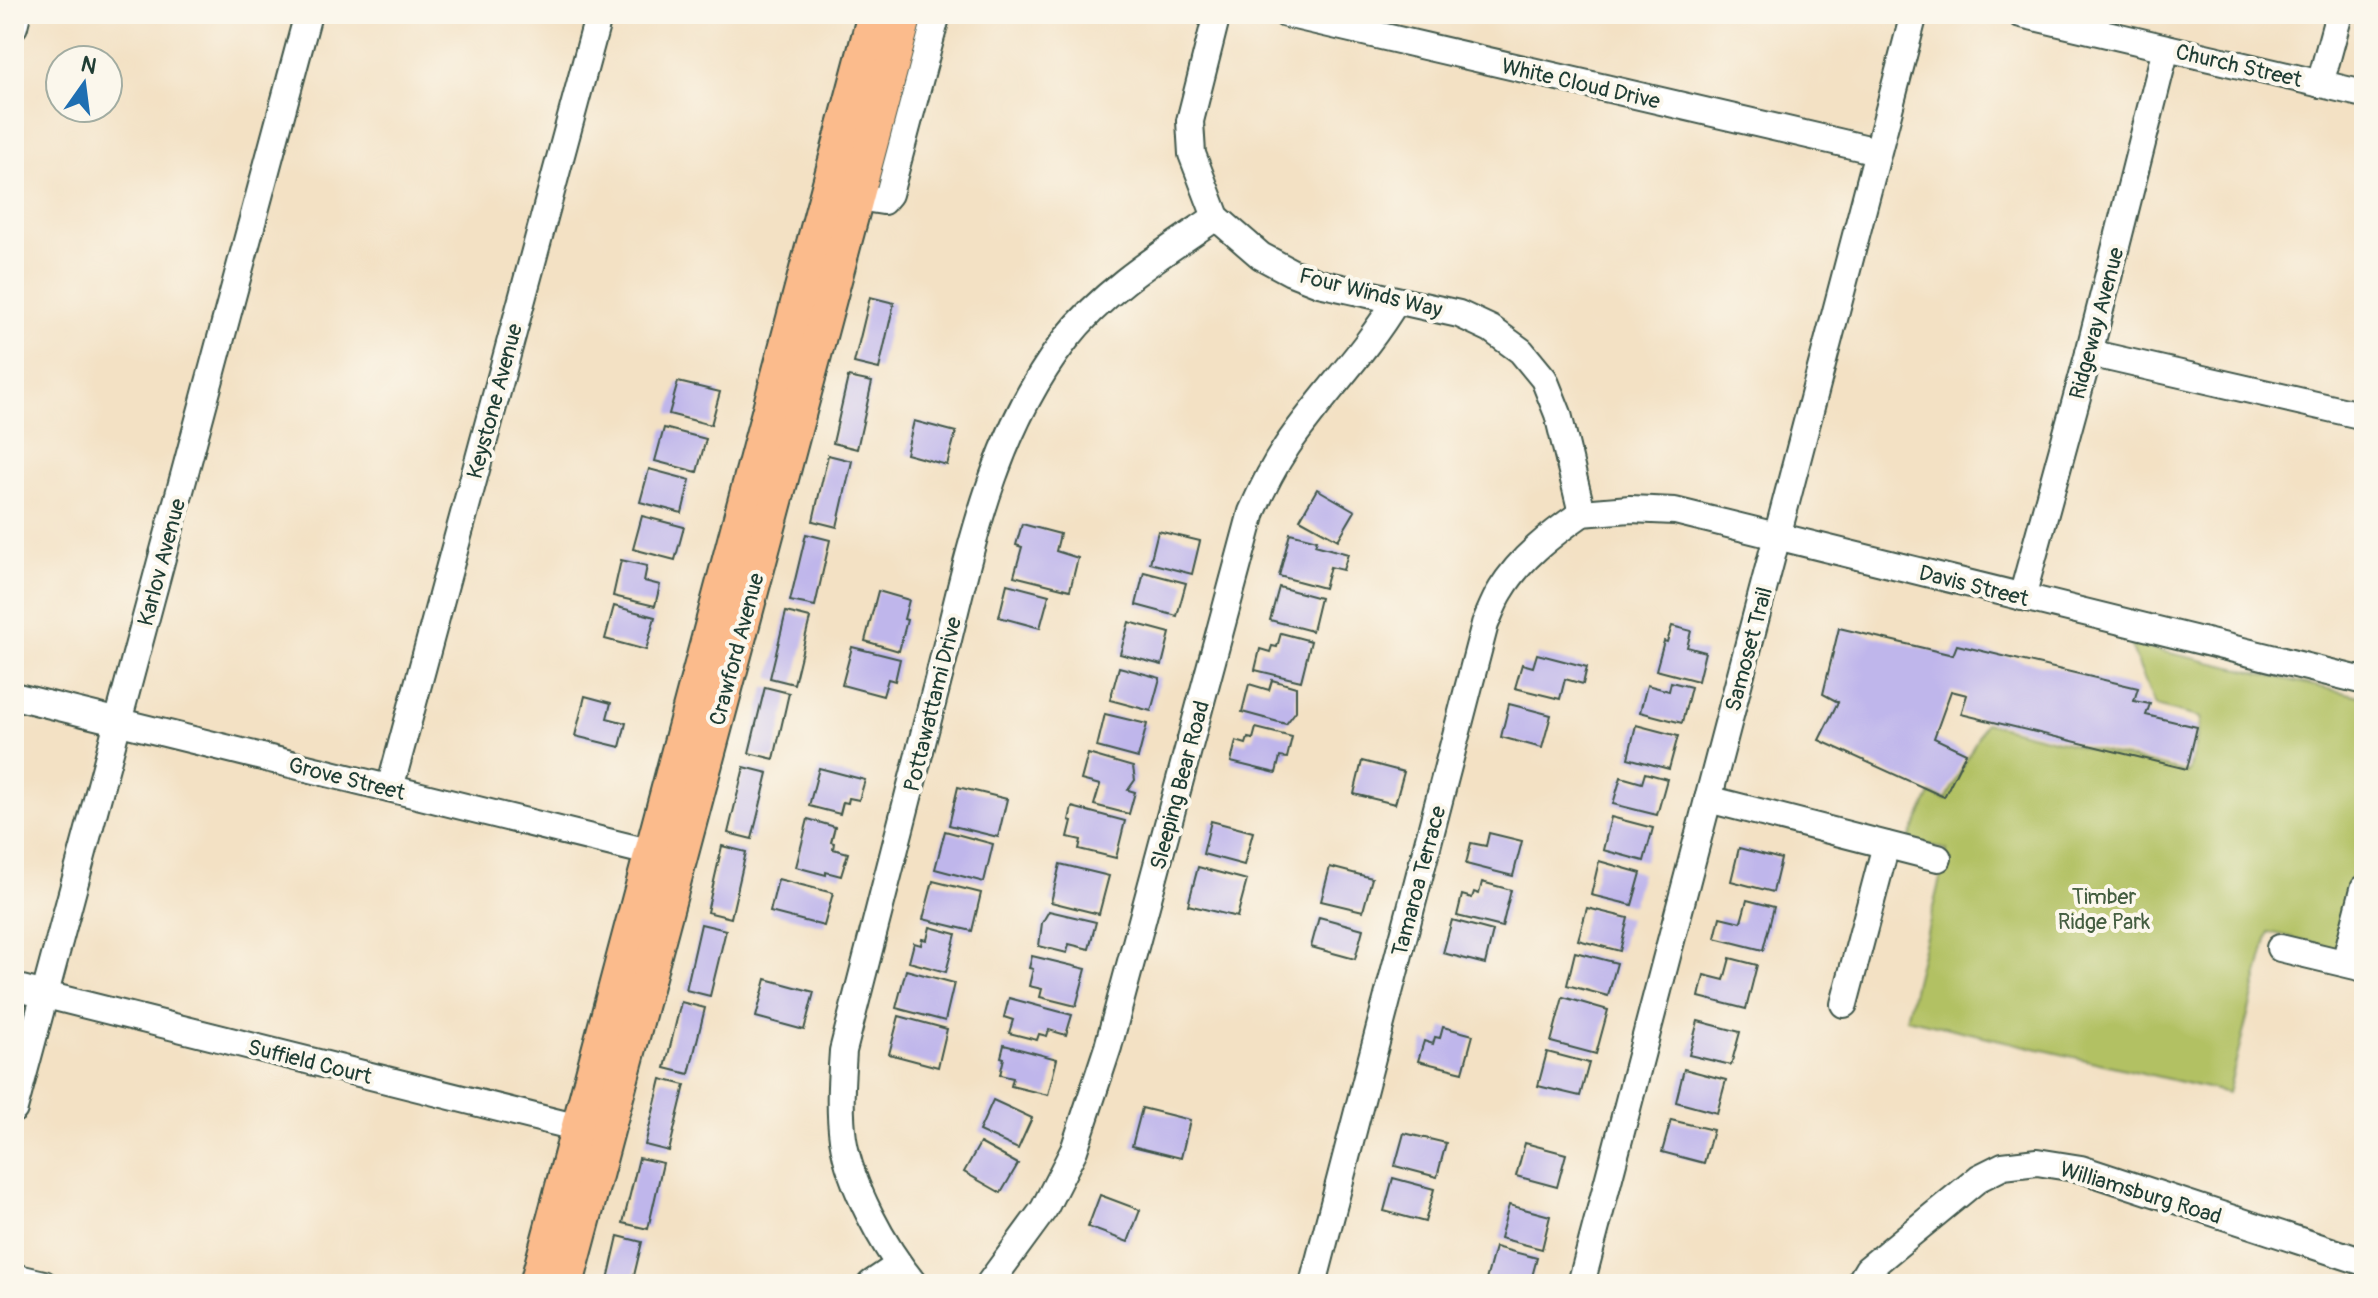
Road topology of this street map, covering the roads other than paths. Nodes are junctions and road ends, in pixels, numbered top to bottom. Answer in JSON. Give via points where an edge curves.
{"nodes":[{"id":1,"x":17,"y":14,"type":"edge"},
{"id":2,"x":308,"y":14,"type":"edge"},
{"id":3,"x":599,"y":14,"type":"edge"},
{"id":4,"x":874,"y":14,"type":"edge"},
{"id":5,"x":906,"y":14,"type":"edge"},
{"id":6,"x":937,"y":14,"type":"edge"},
{"id":7,"x":1217,"y":14,"type":"edge"},
{"id":8,"x":1286,"y":14,"type":"edge"},
{"id":9,"x":1914,"y":14,"type":"edge"},
{"id":10,"x":2021,"y":14,"type":"edge"},
{"id":11,"x":2339,"y":14,"type":"edge"},
{"id":12,"x":2051,"y":17,"type":"edge"},
{"id":13,"x":14,"y":26,"type":"edge"},
{"id":14,"x":2166,"y":48,"type":"junction"},
{"id":15,"x":2320,"y":84,"type":"junction"},
{"id":16,"x":2364,"y":94,"type":"edge"},
{"id":17,"x":1877,"y":151,"type":"junction"},
{"id":18,"x":857,"y":197,"type":"junction"},
{"id":19,"x":1216,"y":217,"type":"junction"},
{"id":20,"x":1396,"y":301,"type":"junction"},
{"id":21,"x":810,"y":313,"type":"junction"},
{"id":22,"x":2089,"y":353,"type":"junction"},
{"id":23,"x":2364,"y":416,"type":"edge"},
{"id":24,"x":1582,"y":513,"type":"junction"},
{"id":25,"x":1778,"y":537,"type":"junction"},
{"id":26,"x":2022,"y":597,"type":"junction"},
{"id":27,"x":2364,"y":681,"type":"edge"},
{"id":28,"x":14,"y":696,"type":"edge"},
{"id":29,"x":118,"y":722,"type":"junction"},
{"id":30,"x":390,"y":788,"type":"junction"},
{"id":31,"x":1708,"y":799,"type":"junction"},
{"id":32,"x":1886,"y":845,"type":"junction"},
{"id":33,"x":665,"y":856,"type":"junction"},
{"id":34,"x":1938,"y":858,"type":"dead end"},
{"id":35,"x":2364,"y":889,"type":"edge"},
{"id":36,"x":2280,"y":948,"type":"dead end"},
{"id":37,"x":2355,"y":965,"type":"edge"},
{"id":38,"x":14,"y":987,"type":"edge"},
{"id":39,"x":45,"y":995,"type":"junction"},
{"id":40,"x":1844,"y":1004,"type":"dead end"},
{"id":41,"x":14,"y":1109,"type":"edge"},
{"id":42,"x":592,"y":1131,"type":"junction"},
{"id":43,"x":2364,"y":1262,"type":"edge"},
{"id":44,"x":906,"y":1275,"type":"edge"},
{"id":45,"x":14,"y":1277,"type":"edge"},
{"id":46,"x":44,"y":1284,"type":"edge"},
{"id":47,"x":536,"y":1284,"type":"edge"},
{"id":48,"x":567,"y":1284,"type":"edge"},
{"id":49,"x":871,"y":1284,"type":"edge"},
{"id":50,"x":989,"y":1284,"type":"edge"},
{"id":51,"x":1313,"y":1284,"type":"edge"},
{"id":52,"x":1581,"y":1284,"type":"edge"},
{"id":53,"x":1859,"y":1284,"type":"edge"}],
"edges":[{"from":1,"to":13,"type":"street"},
{"from":2,"to":29,"type":"street","name":"Karlov Avenue"},
{"from":3,"to":30,"type":"street","name":"Keystone Avenue"},
{"from":4,"to":21,"type":"main road","name":"Crawford Avenue"},
{"from":5,"to":18,"type":"main road","name":"Crawford Avenue"},
{"from":6,"to":18,"type":"street","via":[[889,194],[883,201]]},
{"from":7,"to":19,"type":"street","name":"Four Winds Way","via":[[1190,121],[1192,154]]},
{"from":8,"to":17,"type":"street","name":"White Cloud Drive"},
{"from":9,"to":17,"type":"street","name":"Samoset Trail"},
{"from":10,"to":12,"type":"street","name":"Church Street"},
{"from":11,"to":15,"type":"street"},
{"from":12,"to":14,"type":"street","name":"Church Street"},
{"from":14,"to":15,"type":"street","name":"Church Street"},
{"from":14,"to":22,"type":"street","name":"Ridgeway Avenue"},
{"from":15,"to":16,"type":"street","name":"Church Street"},
{"from":17,"to":25,"type":"street","name":"Samoset Trail"},
{"from":18,"to":21,"type":"main road","name":"Crawford Avenue"},
{"from":19,"to":20,"type":"street","name":"Four Winds Way","via":[[1261,256],[1291,272]]},
{"from":19,"to":44,"type":"street","name":"Pottawattami Drive","via":[[1109,296],[1067,338],[1030,391],[1001,450],[843,1051],[843,1142],[855,1181]]},
{"from":20,"to":24,"type":"street","name":"Four Winds Way","via":[[1459,314],[1521,351],[1544,379],[1558,414]]},
{"from":20,"to":50,"type":"street","name":"Sleeping Bear Road","via":[[1378,332],[1289,443],[1252,512],[1108,1047],[1074,1150],[1044,1209]]},
{"from":21,"to":33,"type":"main road","name":"Crawford Avenue"},
{"from":22,"to":23,"type":"street"},
{"from":22,"to":26,"type":"street","name":"Ridgeway Avenue"},
{"from":24,"to":25,"type":"street","name":"Davis Street","via":[[1675,511]]},
{"from":24,"to":51,"type":"street","name":"Tamaroa Terrace","via":[[1522,562],[1501,589],[1485,624]]},
{"from":25,"to":26,"type":"street","name":"Davis Street"},
{"from":25,"to":31,"type":"street","name":"Samoset Trail"},
{"from":26,"to":27,"type":"street","name":"Davis Street"},
{"from":28,"to":29,"type":"street","name":"Grove Street"},
{"from":29,"to":30,"type":"street","name":"Grove Street"},
{"from":29,"to":39,"type":"street","name":"Karlov Avenue"},
{"from":30,"to":33,"type":"street","name":"Grove Street"},
{"from":31,"to":32,"type":"street"},
{"from":31,"to":52,"type":"street","name":"Samoset Trail"},
{"from":32,"to":34,"type":"street"},
{"from":32,"to":40,"type":"street"},
{"from":33,"to":42,"type":"main road","name":"Crawford Avenue"},
{"from":35,"to":37,"type":"street"},
{"from":36,"to":37,"type":"street"},
{"from":38,"to":39,"type":"street","name":"Suffield Court"},
{"from":39,"to":41,"type":"street","name":"Karlov Avenue"},
{"from":39,"to":42,"type":"street","name":"Suffield Court"},
{"from":42,"to":47,"type":"main road","name":"Crawford Avenue"},
{"from":42,"to":48,"type":"main road","name":"Crawford Avenue"},
{"from":43,"to":53,"type":"street","name":"Williamsburg Road","via":[[2081,1169],[2037,1162],[2003,1166],[1979,1178],[1868,1269]]},
{"from":44,"to":49,"type":"street"},
{"from":45,"to":46,"type":"street"}]}
